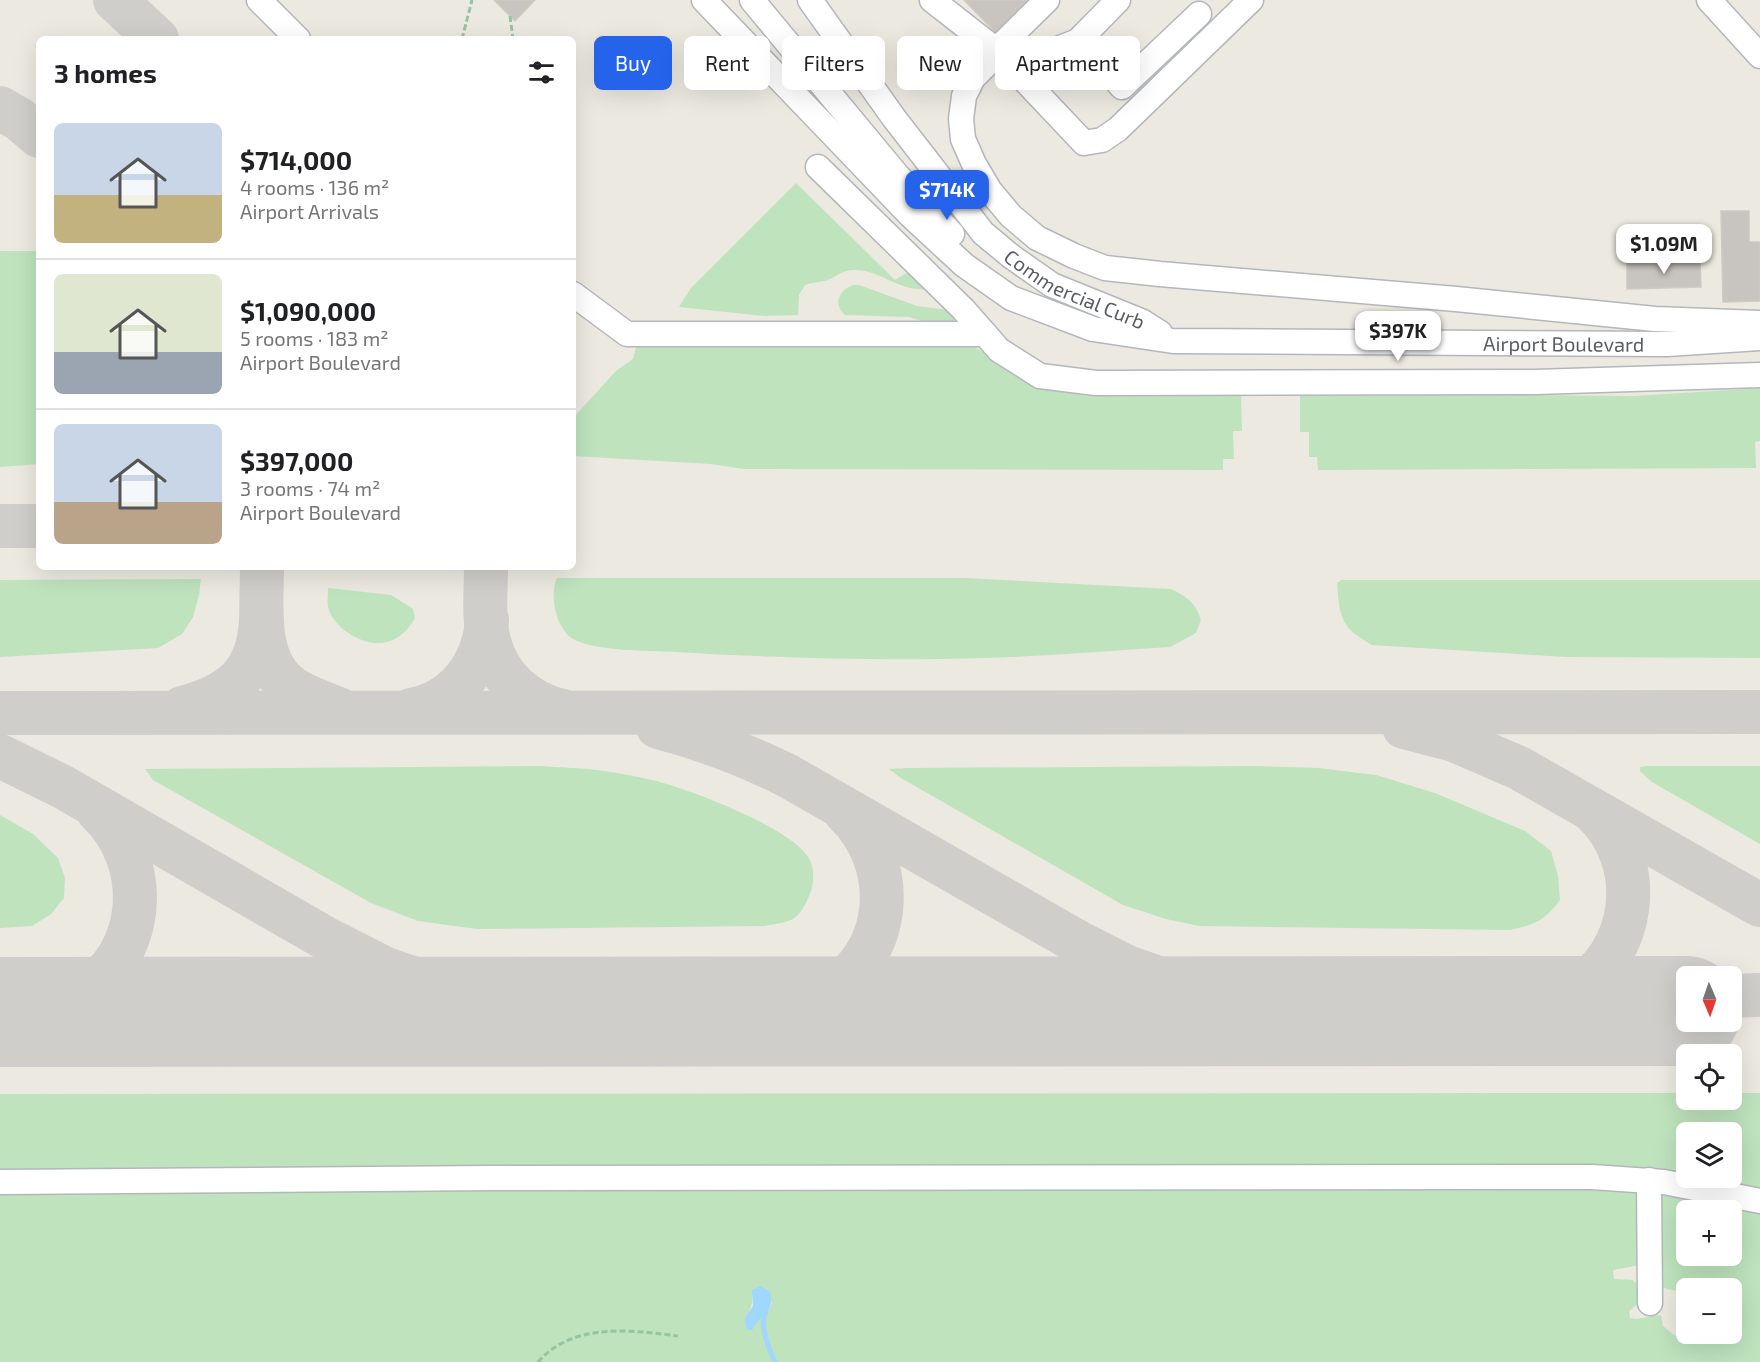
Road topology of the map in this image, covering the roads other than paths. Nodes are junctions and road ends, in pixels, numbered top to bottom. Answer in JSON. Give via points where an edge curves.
{"nodes":[{"id":1,"x":704,"y":0,"type":"edge"},
{"id":2,"x":752,"y":0,"type":"edge"},
{"id":3,"x":810,"y":0,"type":"edge"},
{"id":4,"x":932,"y":0,"type":"edge"},
{"id":5,"x":1047,"y":0,"type":"edge"},
{"id":6,"x":1118,"y":0,"type":"edge"},
{"id":7,"x":1251,"y":0,"type":"edge"},
{"id":8,"x":1709,"y":0,"type":"edge"},
{"id":9,"x":262,"y":1,"type":"edge"},
{"id":10,"x":1193,"y":7,"type":"edge"},
{"id":11,"x":1218,"y":32,"type":"junction"},
{"id":12,"x":295,"y":36,"type":"edge"},
{"id":13,"x":1010,"y":36,"type":"edge"},
{"id":14,"x":1083,"y":36,"type":"edge"},
{"id":15,"x":995,"y":49,"type":"edge"},
{"id":16,"x":995,"y":51,"type":"edge"},
{"id":17,"x":1760,"y":56,"type":"edge"},
{"id":18,"x":1140,"y":67,"type":"edge"},
{"id":19,"x":1034,"y":90,"type":"edge"},
{"id":20,"x":818,"y":167,"type":"dead end"},
{"id":21,"x":576,"y":296,"type":"edge"},
{"id":22,"x":1047,"y":311,"type":"junction"},
{"id":23,"x":1760,"y":323,"type":"edge"},
{"id":24,"x":985,"y":334,"type":"junction"},
{"id":25,"x":1760,"y":338,"type":"edge"},
{"id":26,"x":1173,"y":341,"type":"junction"},
{"id":27,"x":1760,"y":375,"type":"edge"},
{"id":28,"x":1649,"y":1180,"type":"junction"},
{"id":29,"x":0,"y":1182,"type":"edge"},
{"id":30,"x":1760,"y":1201,"type":"edge"},
{"id":31,"x":1650,"y":1303,"type":"dead end"}],
"edges":[{"from":1,"to":22,"type":"street","name":"Airport Boulevard","via":[[964,266],[1011,298]]},
{"from":2,"to":22,"type":"street","via":[[897,175],[960,243]]},
{"from":3,"to":26,"type":"street","name":"Commercial Curb","via":[[894,118],[984,233],[1052,285],[1141,321]]},
{"from":4,"to":15,"type":"street"},
{"from":5,"to":13,"type":"street"},
{"from":6,"to":14,"type":"street"},
{"from":7,"to":11,"type":"street"},
{"from":8,"to":17,"type":"street"},
{"from":9,"to":12,"type":"street"},
{"from":10,"to":11,"type":"street"},
{"from":10,"to":18,"type":"street"},
{"from":11,"to":19,"type":"street","via":[[1102,140],[1084,143]]},
{"from":16,"to":23,"type":"street","via":[[964,96],[963,139],[974,164],[1011,216],[1037,238],[1105,268],[1655,319]]},
{"from":20,"to":24,"type":"street"},
{"from":21,"to":24,"type":"street","via":[[627,334]]},
{"from":22,"to":26,"type":"street","name":"Airport Boulevard","via":[[1093,329]]},
{"from":24,"to":27,"type":"street","via":[[999,350],[1040,376],[1096,383],[1535,382]]},
{"from":25,"to":26,"type":"street","name":"Airport Boulevard","via":[[1667,344]]},
{"from":28,"to":29,"type":"street","via":[[1250,1176]]},
{"from":28,"to":30,"type":"street"},
{"from":28,"to":31,"type":"street"}]}
